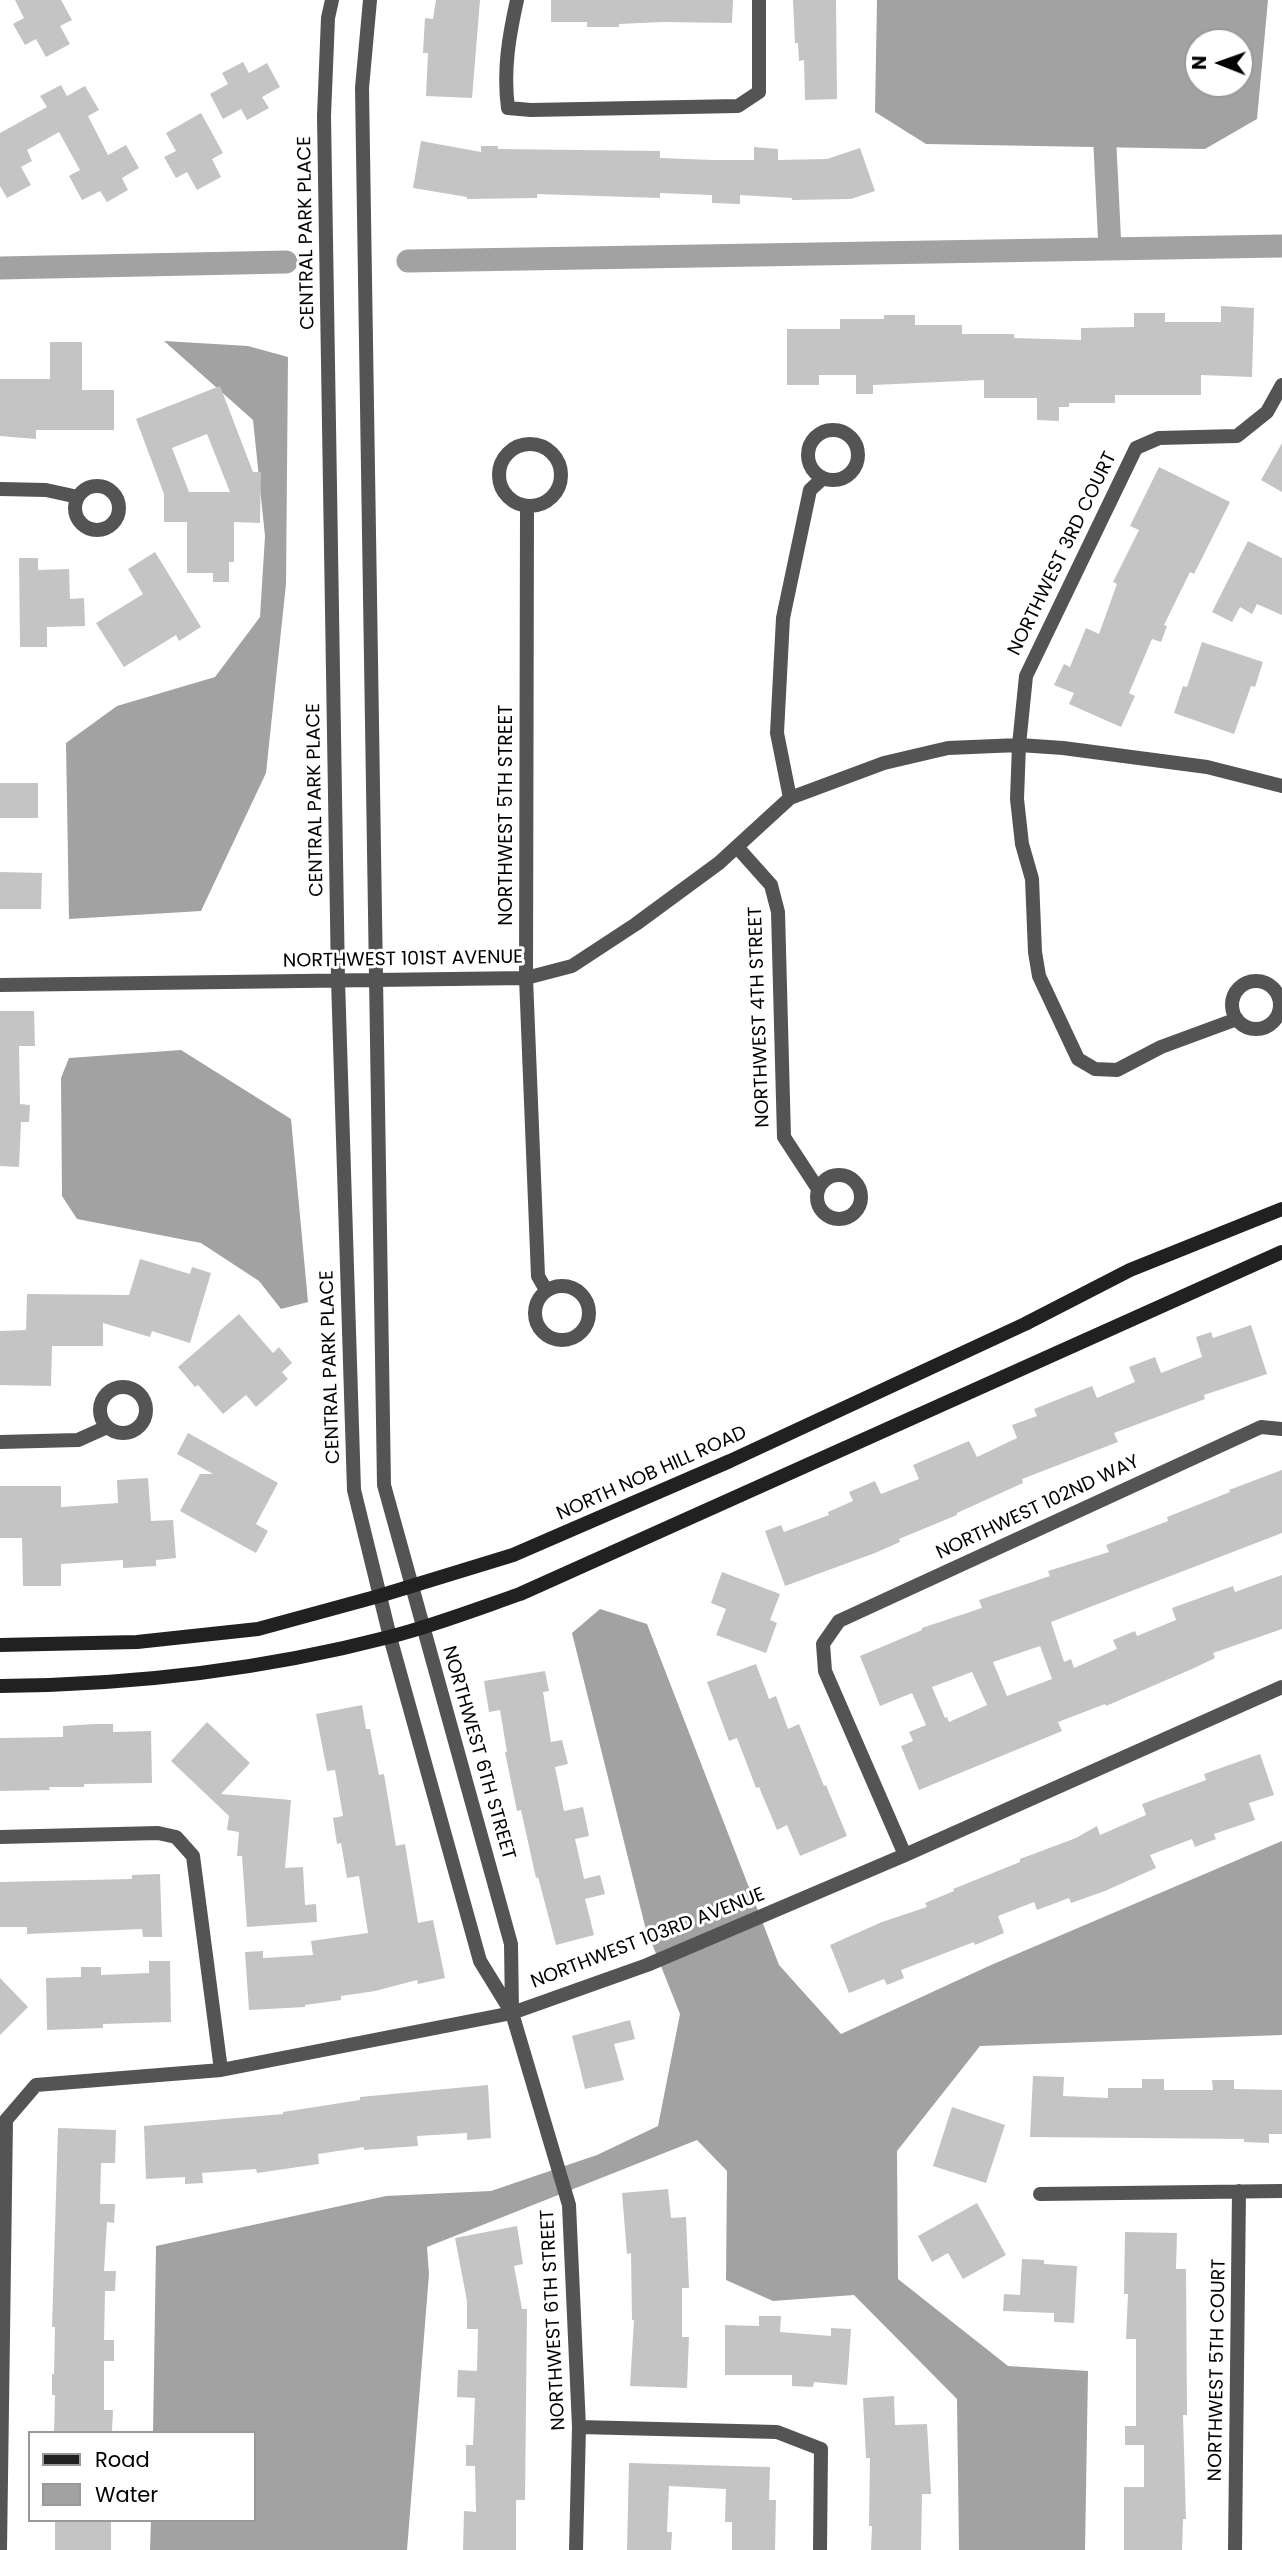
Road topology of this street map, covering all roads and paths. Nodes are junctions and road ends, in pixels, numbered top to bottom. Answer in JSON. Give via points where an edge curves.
{"nodes":[{"id":1,"x":332,"y":0,"type":"edge"},
{"id":2,"x":370,"y":0,"type":"edge"},
{"id":3,"x":517,"y":0,"type":"edge"},
{"id":4,"x":759,"y":0,"type":"edge"},
{"id":5,"x":1282,"y":385,"type":"edge"},
{"id":6,"x":823,"y":478,"type":"dead end"},
{"id":7,"x":0,"y":489,"type":"edge"},
{"id":8,"x":78,"y":497,"type":"dead end"},
{"id":9,"x":527,"y":506,"type":"junction"},
{"id":10,"x":1019,"y":745,"type":"junction"},
{"id":11,"x":1281,"y":783,"type":"edge"},
{"id":12,"x":790,"y":798,"type":"junction"},
{"id":13,"x":737,"y":846,"type":"junction"},
{"id":14,"x":526,"y":978,"type":"junction"},
{"id":15,"x":376,"y":979,"type":"junction"},
{"id":16,"x":338,"y":980,"type":"junction"},
{"id":17,"x":0,"y":985,"type":"edge"},
{"id":18,"x":1237,"y":1019,"type":"dead end"},
{"id":19,"x":818,"y":1189,"type":"dead end"},
{"id":20,"x":1282,"y":1209,"type":"edge"},
{"id":21,"x":1282,"y":1252,"type":"edge"},
{"id":22,"x":546,"y":1290,"type":"dead end"},
{"id":23,"x":107,"y":1427,"type":"dead end"},
{"id":24,"x":1282,"y":1429,"type":"edge"},
{"id":25,"x":0,"y":1442,"type":"edge"},
{"id":26,"x":412,"y":1586,"type":"junction"},
{"id":27,"x":379,"y":1596,"type":"junction"},
{"id":28,"x":423,"y":1627,"type":"junction"},
{"id":29,"x":390,"y":1637,"type":"junction"},
{"id":30,"x":0,"y":1645,"type":"edge"},
{"id":31,"x":0,"y":1686,"type":"edge"},
{"id":32,"x":1282,"y":1687,"type":"edge"},
{"id":33,"x":0,"y":1837,"type":"edge"},
{"id":34,"x":905,"y":1855,"type":"junction"},
{"id":35,"x":512,"y":2013,"type":"junction"},
{"id":36,"x":221,"y":2070,"type":"junction"},
{"id":37,"x":1239,"y":2191,"type":"junction"},
{"id":38,"x":1282,"y":2191,"type":"edge"},
{"id":39,"x":1040,"y":2194,"type":"dead end"},
{"id":40,"x":1,"y":2418,"type":"edge"},
{"id":41,"x":579,"y":2427,"type":"junction"},
{"id":42,"x":0,"y":2550,"type":"edge"},
{"id":43,"x":576,"y":2550,"type":"edge"},
{"id":44,"x":820,"y":2550,"type":"edge"},
{"id":45,"x":1235,"y":2550,"type":"edge"}],
"edges":[{"from":1,"to":16,"type":"street","name":"CENTRAL PARK PLACE","via":[[324,116]]},
{"from":2,"to":15,"type":"street","via":[[362,88]]},
{"from":3,"to":4,"type":"street","via":[[505,85],[508,108],[531,110],[738,106],[759,92]]},
{"from":5,"to":10,"type":"street","name":"NORTHWEST 3RD COURT","via":[[1268,412],[1237,436],[1159,438],[1136,448],[1026,676]]},
{"from":6,"to":12,"type":"street","via":[[810,490],[783,618],[777,733]]},
{"from":7,"to":8,"type":"street","via":[[46,490]]},
{"from":9,"to":9,"type":"street","via":[[548,501],[560,484],[559,462],[553,453],[534,444],[515,447],[499,471],[509,498]]},
{"from":9,"to":14,"type":"street","name":"NORTHWEST 5TH STREET"},
{"from":10,"to":11,"type":"street","name":"NORTHWEST 101ST AVENUE","via":[[1207,767]]},
{"from":10,"to":12,"type":"street","name":"NORTHWEST 101ST AVENUE","via":[[948,748],[909,757]]},
{"from":10,"to":18,"type":"street","name":"NORTHWEST 3RD COURT","via":[[1017,799],[1032,879],[1039,976],[1078,1059],[1095,1069],[1117,1070],[1161,1047]]},
{"from":12,"to":13,"type":"street","name":"NORTHWEST 101ST AVENUE"},
{"from":13,"to":14,"type":"street","name":"NORTHWEST 101ST AVENUE","via":[[636,924],[572,966]]},
{"from":13,"to":19,"type":"street","name":"NORTHWEST 4TH STREET","via":[[771,885],[778,912],[784,1137]]},
{"from":14,"to":15,"type":"street","name":"NORTHWEST 101ST AVENUE"},
{"from":14,"to":22,"type":"street","name":"NORTHWEST 5TH STREET","via":[[538,1276]]},
{"from":15,"to":16,"type":"street","name":"NORTHWEST 101ST AVENUE"},
{"from":15,"to":26,"type":"street","via":[[384,1485]]},
{"from":16,"to":17,"type":"street","name":"NORTHWEST 101ST AVENUE"},
{"from":16,"to":27,"type":"street","name":"CENTRAL PARK PLACE","via":[[354,1489]]},
{"from":20,"to":26,"type":"main road","name":"NORTH NOB HILL ROAD","via":[[1130,1270],[730,1461],[526,1550]]},
{"from":21,"to":28,"type":"main road","via":[[520,1594]]},
{"from":23,"to":25,"type":"street","via":[[78,1440]]},
{"from":24,"to":34,"type":"street","name":"NORTHWEST 102ND WAY","via":[[1261,1427],[839,1621],[823,1644],[825,1671]]},
{"from":26,"to":27,"type":"main road","name":"NORTH NOB HILL ROAD"},
{"from":26,"to":28,"type":"street","name":"NORTHWEST 6TH STREET"},
{"from":27,"to":29,"type":"street","name":"CENTRAL PARK PLACE"},
{"from":27,"to":30,"type":"main road","name":"NORTH NOB HILL ROAD","via":[[258,1629],[137,1642]]},
{"from":28,"to":29,"type":"main road"},
{"from":28,"to":35,"type":"street","name":"NORTHWEST 6TH STREET","via":[[511,1944]]},
{"from":29,"to":31,"type":"main road","via":[[263,1665],[169,1677]]},
{"from":29,"to":35,"type":"street","name":"NORTHWEST 6TH STREET","via":[[481,1961]]},
{"from":32,"to":34,"type":"street","name":"NORTHWEST 103RD AVENUE"},
{"from":33,"to":36,"type":"street","via":[[158,1833],[176,1837],[193,1856]]},
{"from":34,"to":35,"type":"street","name":"NORTHWEST 103RD AVENUE","via":[[647,1965]]},
{"from":35,"to":36,"type":"street","name":"NORTHWEST 103RD AVENUE"},
{"from":35,"to":41,"type":"street","name":"NORTHWEST 6TH STREET","via":[[569,2204]]},
{"from":36,"to":40,"type":"street","name":"NORTHWEST 103RD AVENUE","via":[[36,2085],[6,2120]]},
{"from":37,"to":38,"type":"street"},
{"from":37,"to":39,"type":"street"},
{"from":37,"to":45,"type":"street","name":"NORTHWEST 5TH COURT"},
{"from":40,"to":42,"type":"street"},
{"from":41,"to":43,"type":"street","name":"NORTHWEST 6TH STREET"},
{"from":41,"to":44,"type":"street","via":[[778,2432],[821,2449]]}]}
